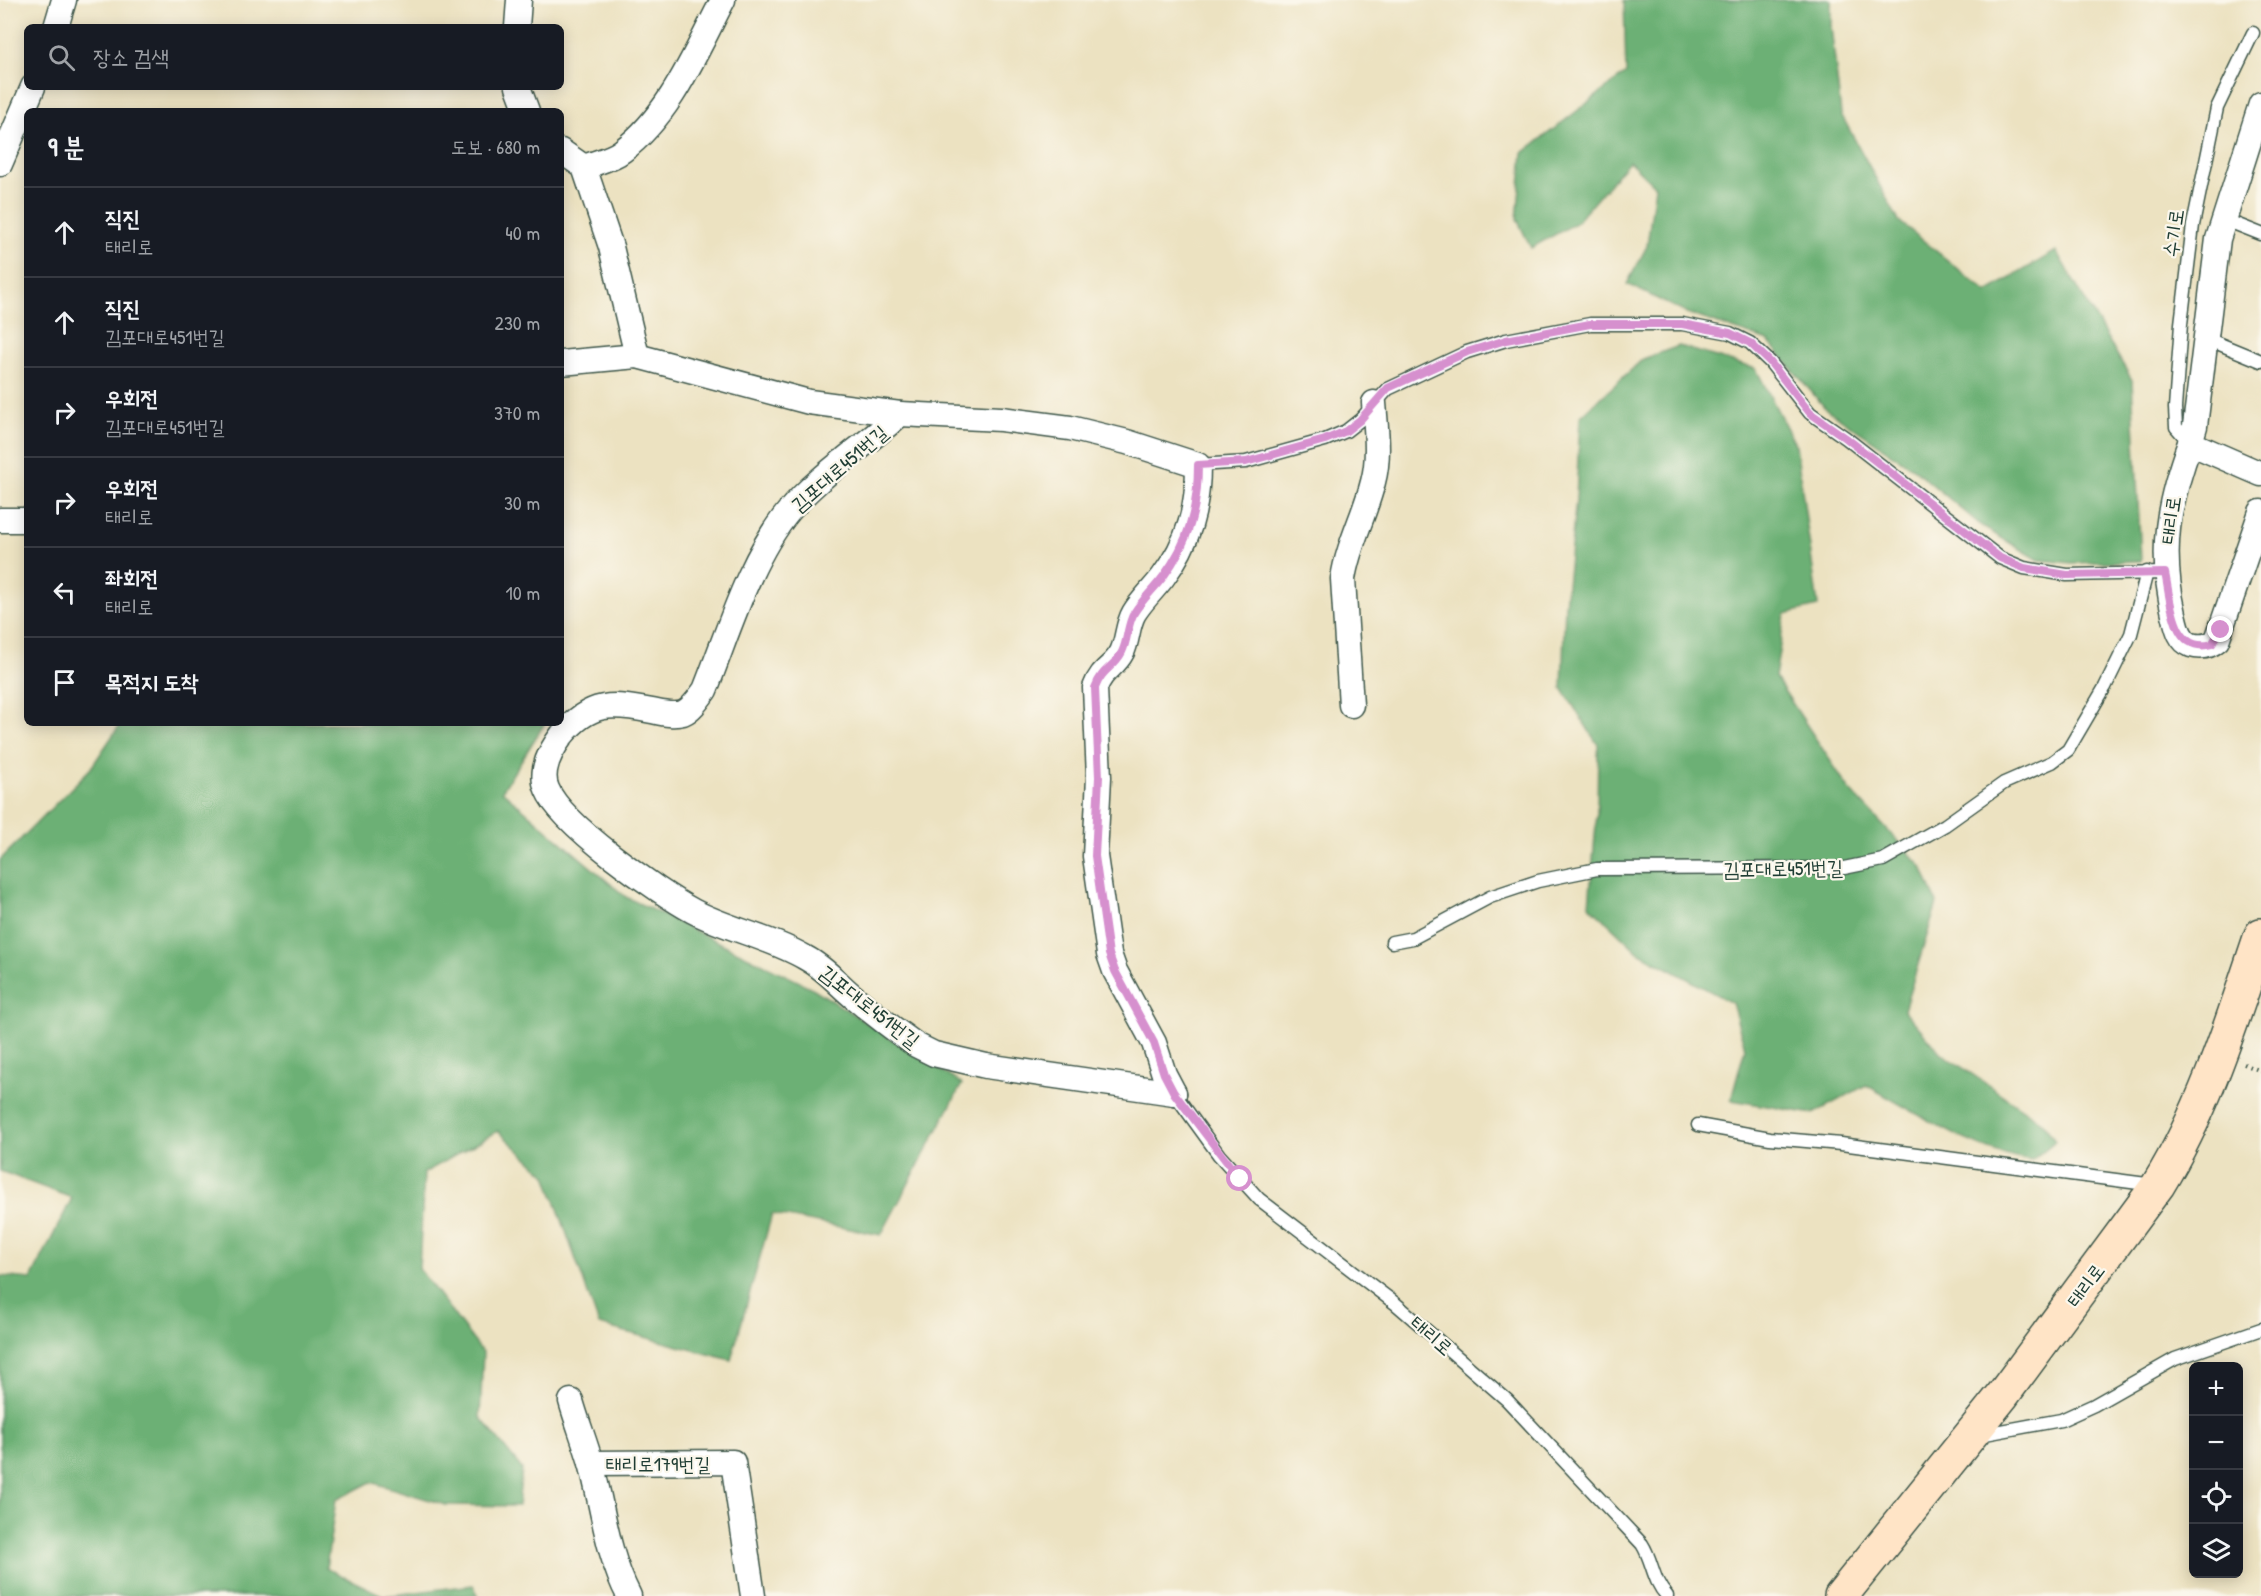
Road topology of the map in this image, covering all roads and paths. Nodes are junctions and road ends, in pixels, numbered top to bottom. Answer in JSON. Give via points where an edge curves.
{"nodes":[{"id":1,"x":64,"y":0,"type":"edge"},
{"id":2,"x":519,"y":0,"type":"edge"},
{"id":3,"x":723,"y":0,"type":"edge"},
{"id":4,"x":57,"y":24,"type":"edge"},
{"id":5,"x":517,"y":24,"type":"edge"},
{"id":6,"x":2253,"y":33,"type":"dead end"},
{"id":7,"x":32,"y":90,"type":"edge"},
{"id":8,"x":519,"y":90,"type":"edge"},
{"id":9,"x":2261,"y":104,"type":"edge"},
{"id":10,"x":24,"y":108,"type":"edge"},
{"id":11,"x":24,"y":108,"type":"edge"},
{"id":12,"x":526,"y":108,"type":"edge"},
{"id":13,"x":564,"y":153,"type":"edge"},
{"id":14,"x":0,"y":164,"type":"edge"},
{"id":15,"x":584,"y":167,"type":"junction"},
{"id":16,"x":2223,"y":219,"type":"junction"},
{"id":17,"x":2261,"y":234,"type":"edge"},
{"id":18,"x":2205,"y":338,"type":"junction"},
{"id":19,"x":638,"y":356,"type":"junction"},
{"id":20,"x":2261,"y":361,"type":"edge"},
{"id":21,"x":564,"y":363,"type":"edge"},
{"id":22,"x":1374,"y":403,"type":"junction"},
{"id":23,"x":900,"y":414,"type":"junction"},
{"id":24,"x":2190,"y":443,"type":"junction"},
{"id":25,"x":1198,"y":465,"type":"junction"},
{"id":26,"x":2261,"y":474,"type":"edge"},
{"id":27,"x":2261,"y":512,"type":"edge"},
{"id":28,"x":0,"y":520,"type":"edge"},
{"id":29,"x":24,"y":520,"type":"edge"},
{"id":30,"x":2156,"y":572,"type":"junction"},
{"id":31,"x":1351,"y":705,"type":"dead end"},
{"id":32,"x":2261,"y":935,"type":"edge"},
{"id":33,"x":1392,"y":942,"type":"dead end"},
{"id":34,"x":1174,"y":1093,"type":"junction"},
{"id":35,"x":1698,"y":1125,"type":"dead end"},
{"id":36,"x":2158,"y":1185,"type":"junction"},
{"id":37,"x":2261,"y":1329,"type":"edge"},
{"id":38,"x":571,"y":1401,"type":"dead end"},
{"id":39,"x":1970,"y":1437,"type":"junction"},
{"id":40,"x":591,"y":1463,"type":"junction"},
{"id":41,"x":629,"y":1596,"type":"edge"},
{"id":42,"x":753,"y":1596,"type":"edge"},
{"id":43,"x":1666,"y":1596,"type":"edge"},
{"id":44,"x":1841,"y":1596,"type":"edge"}],
"edges":[{"from":1,"to":4,"type":"street"},
{"from":2,"to":5,"type":"street"},
{"from":3,"to":15,"type":"street","via":[[673,94],[652,124],[620,153]]},
{"from":6,"to":24,"type":"lane","name":"수기로","via":[[2217,108],[2193,225],[2175,408],[2176,427]]},
{"from":7,"to":10,"type":"street"},
{"from":8,"to":12,"type":"street"},
{"from":9,"to":16,"type":"street","name":"태리로"},
{"from":11,"to":14,"type":"street"},
{"from":13,"to":15,"type":"street"},
{"from":15,"to":19,"type":"street","via":[[611,247]]},
{"from":16,"to":17,"type":"lane"},
{"from":16,"to":18,"type":"street","name":"태리로"},
{"from":18,"to":20,"type":"lane"},
{"from":18,"to":24,"type":"street","name":"태리로"},
{"from":19,"to":21,"type":"street","name":"김포대로451번길"},
{"from":19,"to":23,"type":"street","name":"김포대로451번길","via":[[809,402]]},
{"from":22,"to":25,"type":"lane","name":"김포대로451번길","via":[[1346,431],[1325,440],[1246,462]]},
{"from":22,"to":30,"type":"lane","name":"김포대로451번길","via":[[1388,388],[1414,375],[1506,340],[1590,324],[1682,324],[1730,333],[1750,343],[1770,362],[1810,413],[2000,558],[2024,568],[2067,575]]},
{"from":22,"to":31,"type":"street","via":[[1373,481],[1343,579]]},
{"from":23,"to":25,"type":"street","name":"김포대로451번길","via":[[1001,419],[1062,427],[1127,442]]},
{"from":23,"to":34,"type":"street","name":"김포대로451번길","via":[[809,490],[777,526],[750,579],[705,690],[694,704],[684,712],[669,714],[622,705],[591,711],[578,719],[548,756],[544,771],[546,788],[571,820],[651,884],[693,911],[809,959],[916,1046],[975,1064]]},
{"from":24,"to":26,"type":"street"},
{"from":24,"to":30,"type":"street","name":"태리로","via":[[2170,507]]},
{"from":25,"to":34,"type":"street","via":[[1197,504],[1185,543],[1133,614],[1123,650],[1099,675],[1095,688],[1099,777],[1095,856],[1109,954],[1154,1043]]},
{"from":27,"to":30,"type":"street","name":"태리로","via":[[2221,630],[2212,644],[2195,646],[2181,636]]},
{"from":28,"to":29,"type":"street"},
{"from":30,"to":33,"type":"lane","name":"김포대로451번길","via":[[2105,687],[2068,750],[2038,769],[2004,783],[1945,825],[1883,860],[1844,868],[1597,869],[1538,881],[1500,894],[1413,938]]},
{"from":32,"to":36,"type":"street","name":"태리로","via":[[2208,1086]]},
{"from":34,"to":43,"type":"lane","name":"태리로","via":[[1219,1155],[1259,1199],[1396,1304],[1522,1415],[1642,1544],[1651,1557],[1658,1586]]},
{"from":35,"to":36,"type":"lane","via":[[1770,1138]]},
{"from":36,"to":39,"type":"street","name":"태리로"},
{"from":37,"to":39,"type":"lane","via":[[2175,1359],[2061,1420]]},
{"from":38,"to":40,"type":"street","name":"태리로179번길"},
{"from":39,"to":44,"type":"street","name":"태리로"},
{"from":40,"to":41,"type":"street","name":"태리로179번길","via":[[609,1547]]},
{"from":40,"to":42,"type":"street","name":"태리로179번길","via":[[733,1462]]}]}
